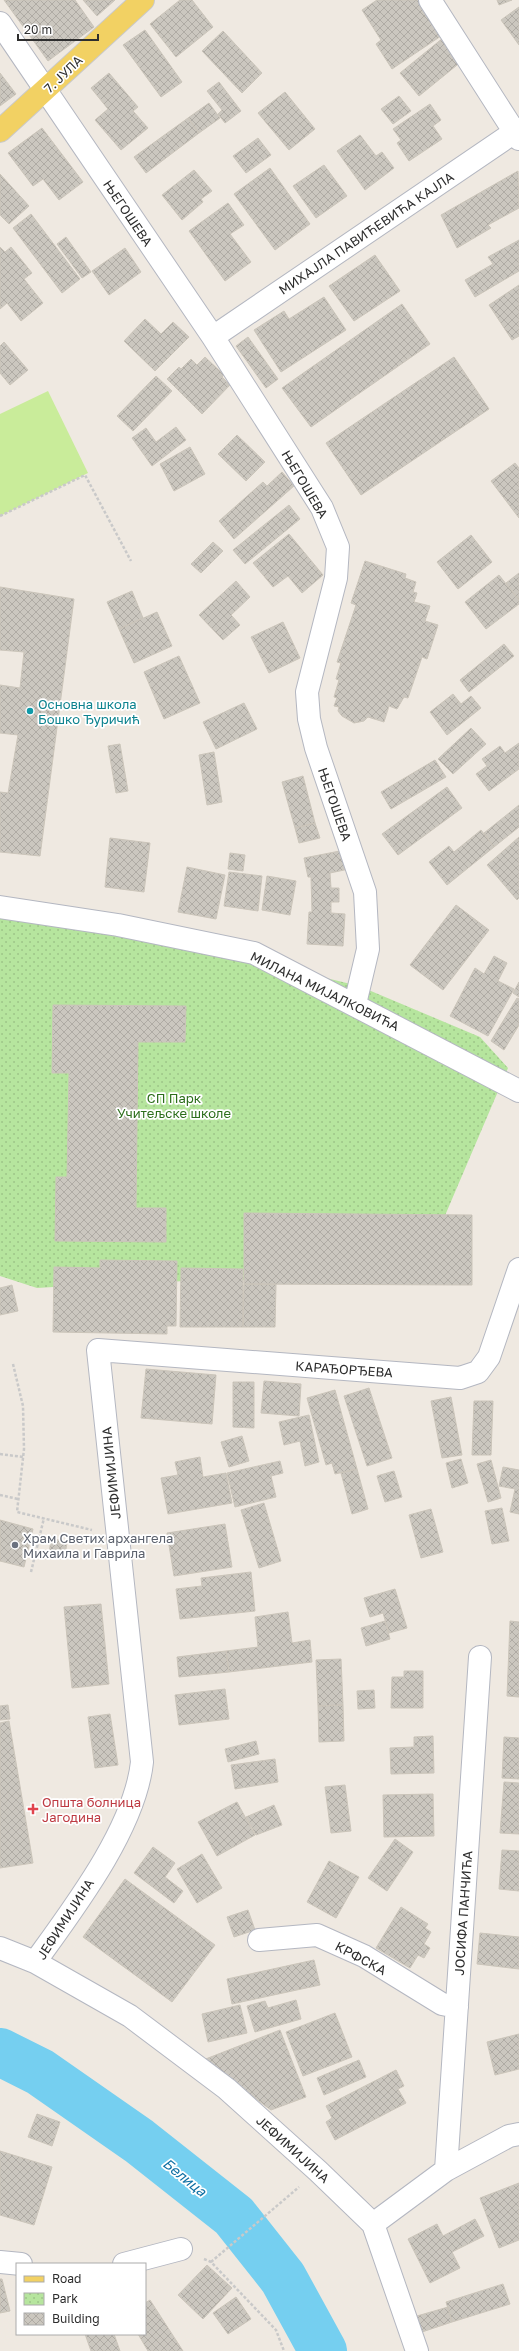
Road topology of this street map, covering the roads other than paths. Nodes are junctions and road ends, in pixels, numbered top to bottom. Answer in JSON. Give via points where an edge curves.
{"nodes":[{"id":1,"x":143,"y":0,"type":"edge"},
{"id":2,"x":430,"y":0,"type":"edge"},
{"id":3,"x":0,"y":23,"type":"edge"},
{"id":4,"x":45,"y":91,"type":"junction"},
{"id":5,"x":0,"y":131,"type":"edge"},
{"id":6,"x":517,"y":133,"type":"edge"},
{"id":7,"x":213,"y":337,"type":"junction"},
{"id":8,"x":0,"y":907,"type":"edge"},
{"id":9,"x":354,"y":1004,"type":"junction"},
{"id":10,"x":519,"y":1091,"type":"edge"},
{"id":11,"x":519,"y":1269,"type":"edge"},
{"id":12,"x":98,"y":1350,"type":"joint"},
{"id":13,"x":480,"y":1657,"type":"dead end"},
{"id":14,"x":259,"y":1940,"type":"dead end"},
{"id":15,"x":0,"y":1948,"type":"edge"},
{"id":16,"x":35,"y":1962,"type":"junction"},
{"id":17,"x":457,"y":2007,"type":"junction"},
{"id":18,"x":519,"y":2134,"type":"edge"},
{"id":19,"x":446,"y":2170,"type":"junction"},
{"id":20,"x":373,"y":2224,"type":"junction"},
{"id":21,"x":182,"y":2249,"type":"dead end"},
{"id":22,"x":0,"y":2262,"type":"edge"},
{"id":23,"x":128,"y":2263,"type":"edge"},
{"id":24,"x":16,"y":2264,"type":"edge"},
{"id":25,"x":417,"y":2351,"type":"edge"}],
"edges":[{"from":1,"to":4,"type":"main road","name":"7. ЈУЛА"},
{"from":2,"to":6,"type":"street"},
{"from":3,"to":4,"type":"street","name":"ЊЕГОШЕВА"},
{"from":4,"to":5,"type":"main road","name":"7. ЈУЛА"},
{"from":4,"to":7,"type":"street","name":"ЊЕГОШЕВА"},
{"from":6,"to":7,"type":"street","name":"МИХАЈЛА ПАВИЋЕВИЋА КАЈЛА"},
{"from":7,"to":9,"type":"street","name":"ЊЕГОШЕВА","via":[[322,508],[338,547],[336,578],[307,692],[309,719],[316,748],[365,892],[368,949]]},
{"from":8,"to":9,"type":"street","name":"МИЛАНА МИЈАЛКОВИЋА","via":[[118,925],[254,953]]},
{"from":9,"to":10,"type":"street","name":"МИЛАНА МИЈАЛКОВИЋА"},
{"from":11,"to":12,"type":"street","name":"КАРАЂОРЂЕВА","via":[[489,1357],[478,1372],[460,1378]]},
{"from":12,"to":16,"type":"street","name":"ЈЕФИМИЈИНА","via":[[142,1762],[136,1796],[122,1828],[71,1912]]},
{"from":13,"to":17,"type":"street","name":"ЈОСИФА ПАНЧИЋА"},
{"from":14,"to":17,"type":"street","name":"КРФСКА","via":[[317,1935],[364,1956],[442,2004]]},
{"from":15,"to":16,"type":"street"},
{"from":16,"to":20,"type":"street","name":"ЈЕФИМИЈИНА","via":[[130,2016],[227,2089]]},
{"from":17,"to":19,"type":"street","name":"ЈОСИФА ПАНЧИЋА"},
{"from":18,"to":19,"type":"street","via":[[509,2136]]},
{"from":19,"to":20,"type":"street"},
{"from":20,"to":25,"type":"street","name":"ЈЕФИМИЈИНА"},
{"from":21,"to":23,"type":"street"},
{"from":22,"to":24,"type":"street"}]}
